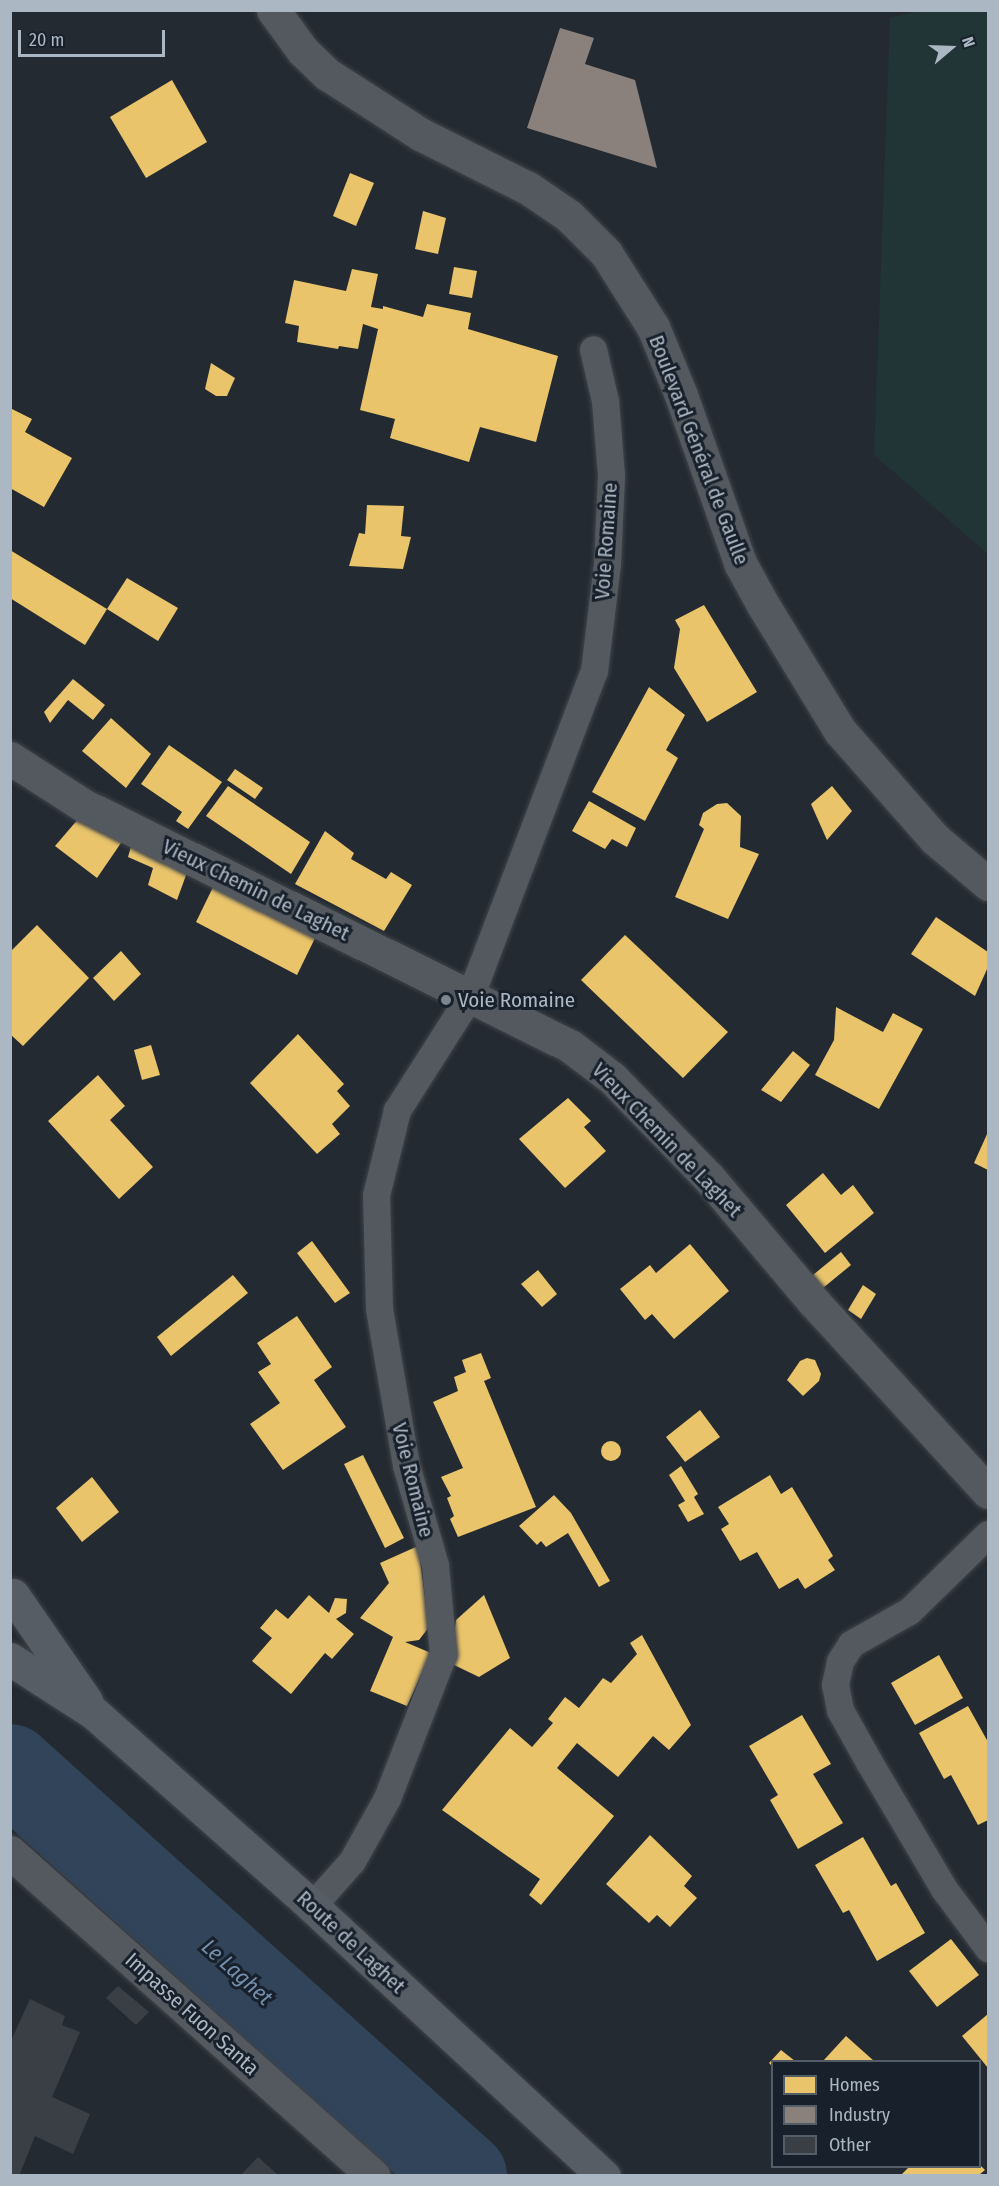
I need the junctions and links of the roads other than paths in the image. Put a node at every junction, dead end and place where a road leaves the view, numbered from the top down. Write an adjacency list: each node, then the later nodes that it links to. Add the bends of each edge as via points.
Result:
1 (273, 10): 4 (street, Boulevard Général de Gaulle, via 303,51 327,74 420,134 528,189 569,216 606,253 653,327 740,563 769,615 840,731 935,839)
2 (593, 349): 5 (lane, Voie Romaine, via 605,401 611,475 607,564 594,671)
3 (10, 758): 5 (street, Vieux Chemin de Laghet, via 83,806)
4 (988, 884)
5 (471, 994): 6 (street, Vieux Chemin de Laghet, via 570,1046 612,1078 709,1178 813,1301); 12 (lane, Voie Romaine, via 397,1110 376,1195 379,1308 406,1465 435,1565 443,1654 387,1798 352,1861)
6 (988, 1492)
7 (988, 1534): 13 (lane, via 909,1611 851,1644 840,1661 835,1684 840,1710 869,1762 944,1889)
8 (11, 1599): 10 (main road, Route de Laghet)
9 (10, 1659): 10 (main road, Route de Laghet)
10 (94, 1713): 12 (main road, Route de Laghet)
11 (10, 1852): 14 (street, Impasse Fuon Santa)
12 (312, 1906): 15 (main road, Route de Laghet)
13 (988, 1948)
14 (374, 2175)
15 (604, 2175)

